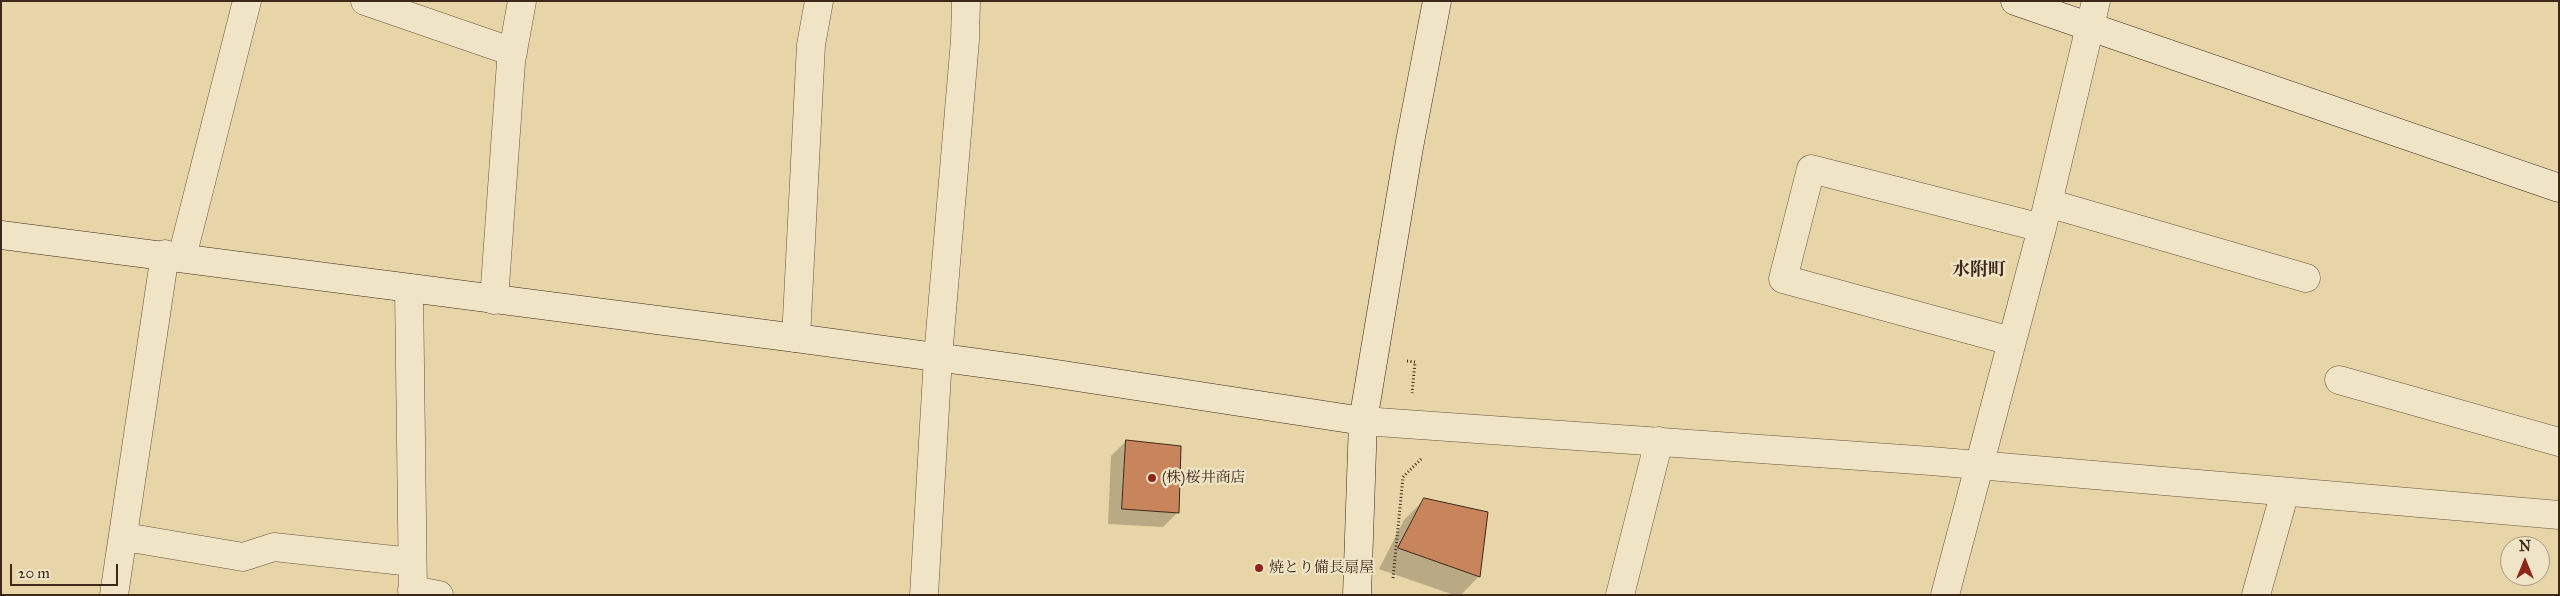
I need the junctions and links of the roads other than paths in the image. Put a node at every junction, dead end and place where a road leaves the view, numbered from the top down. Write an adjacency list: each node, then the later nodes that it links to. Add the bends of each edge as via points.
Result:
1 (247, 1): 14 (street)
2 (365, 1): 10 (street)
3 (522, 1): 10 (street)
4 (819, 1): 18 (street, via 811,45)
5 (966, 1): 20 (street)
6 (1437, 1): 22 (street)
7 (2015, 1): 9 (street)
8 (2096, 1): 9 (street)
9 (2089, 27): 11 (street); 12 (street)
10 (513, 52): 17 (street)
11 (2559, 188)
12 (2045, 215): 15 (street); 19 (street); 19 (street, via 1811,169 1783,279)
13 (1, 235): 14 (street)
14 (173, 256): 16 (street); 28 (street)
15 (2306, 278)
16 (409, 288): 17 (street); 29 (street)
17 (494, 300): 18 (street)
18 (796, 338): 20 (street)
19 (2011, 341): 25 (street)
20 (938, 357): 22 (street); 33 (street)
21 (2339, 380): 24 (street)
22 (1363, 420): 23 (street); 34 (street)
23 (1660, 441): 25 (street); 35 (street)
24 (2559, 442)
25 (1979, 465): 26 (street); 36 (street)
26 (2285, 492): 27 (street); 37 (street)
27 (2559, 515)
28 (124, 536): 29 (street, via 243,557 274,547); 31 (street)
29 (412, 562): 30 (street)
30 (412, 592): 32 (street)
31 (114, 595)
32 (439, 595)
33 (924, 595)
34 (1357, 595)
35 (1620, 595)
36 (1945, 595)
37 (2256, 595)

